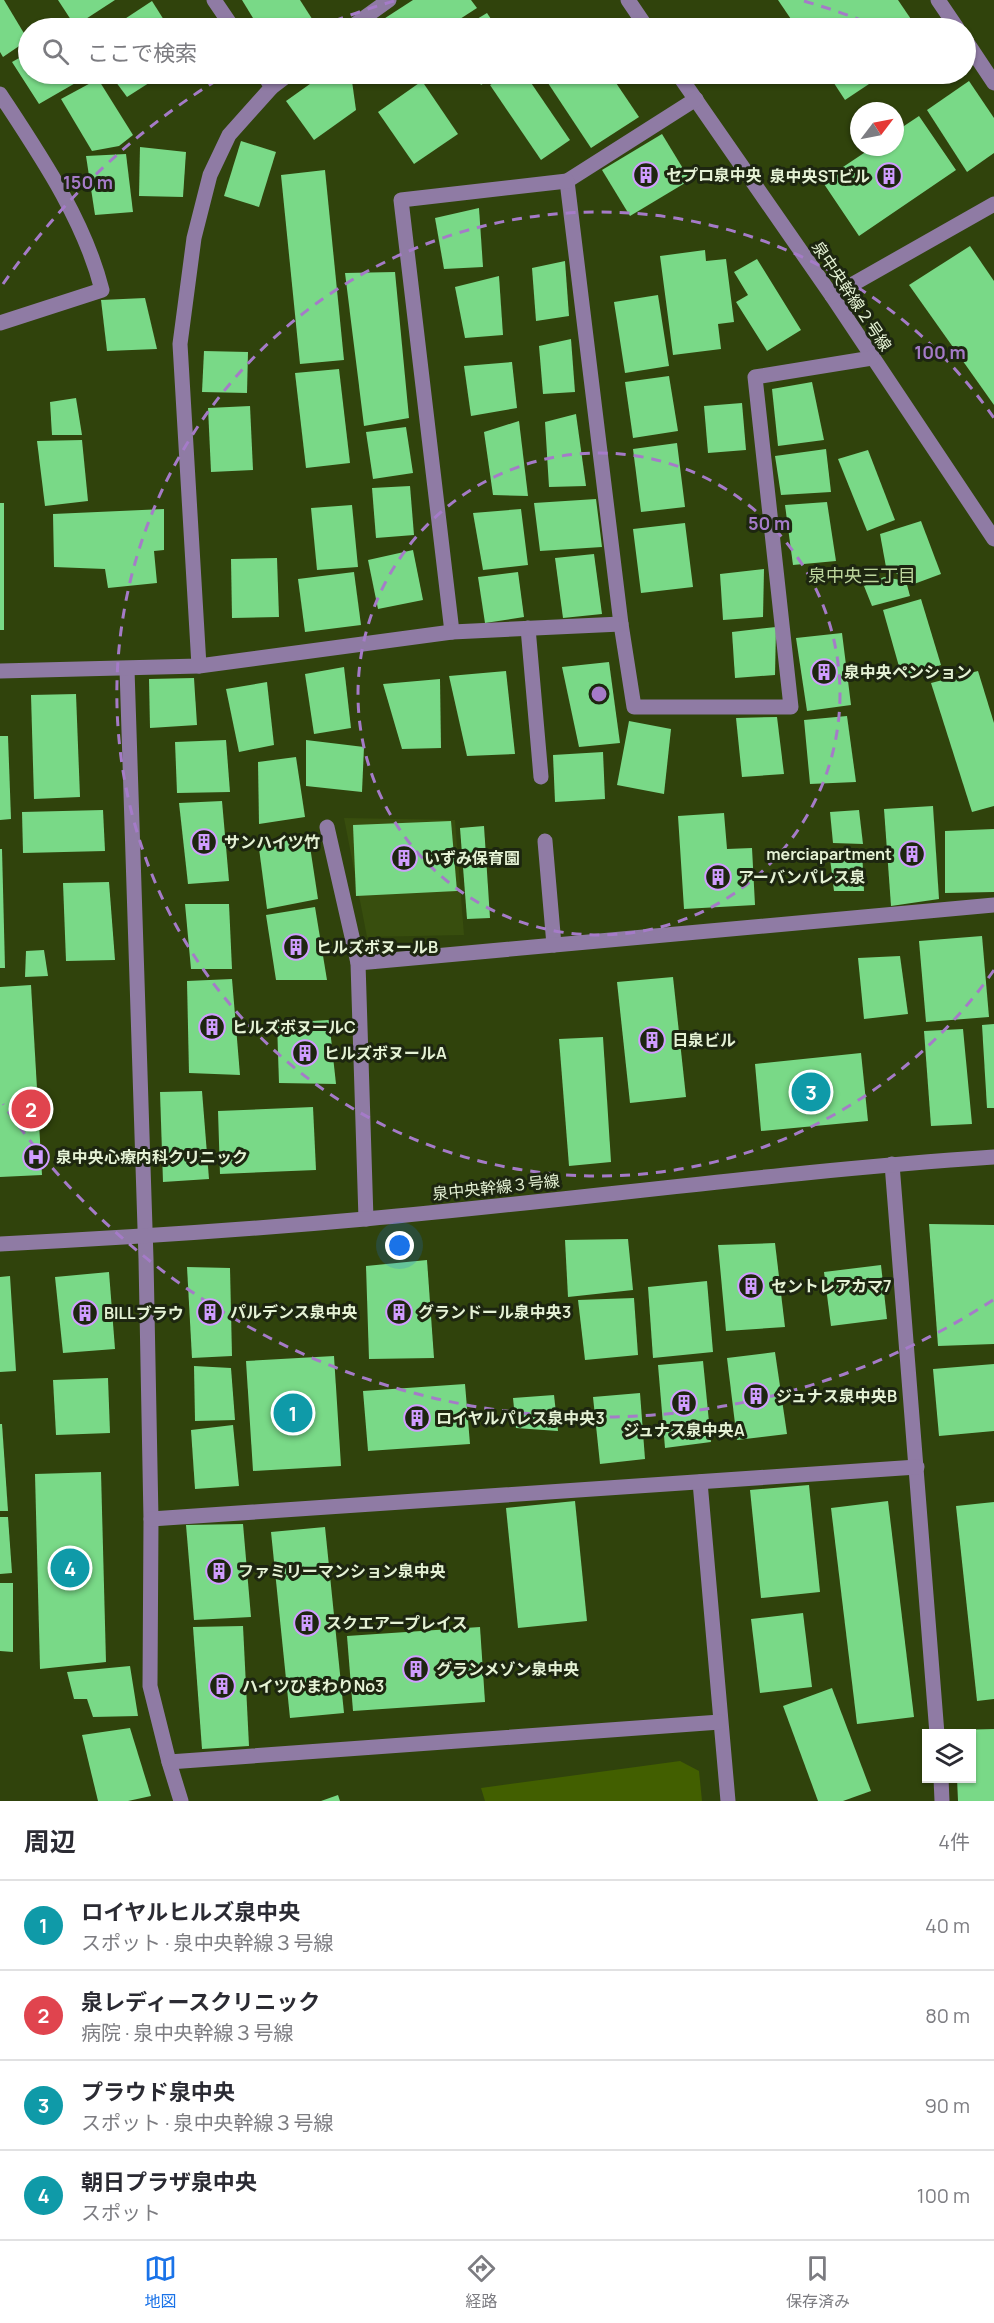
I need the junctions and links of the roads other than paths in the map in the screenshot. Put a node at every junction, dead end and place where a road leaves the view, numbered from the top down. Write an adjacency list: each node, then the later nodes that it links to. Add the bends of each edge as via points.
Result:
1 (214, 0): 5 (street)
2 (389, 0): 6 (street)
3 (628, 0): 7 (street)
4 (938, 0): 8 (street)
5 (226, 18)
6 (364, 18)
7 (640, 18)
8 (950, 18)
9 (976, 56): 10 (street)
10 (994, 83)
11 (270, 84): 14 (street)
12 (276, 84): 14 (street)
13 (685, 84): 16 (street, 泉中央幹線２号線)
14 (272, 87): 26 (street, via 229,135 210,175 194,238 180,344)
15 (0, 93): 20 (street, via 49,168 94,260 102,290)
16 (696, 99): 17 (street); 19 (street, 泉中央幹線２号線)
17 (567, 181): 23 (street); 25 (street, via 401,200)
18 (994, 204): 19 (street)
19 (832, 296): 21 (street, 泉中央幹線２号線)
20 (0, 323)
21 (872, 358): 22 (street, 泉中央幹線２号線); 23 (street, via 755,377 791,707 634,707)
22 (994, 539)
23 (621, 624): 24 (street)
24 (528, 628): 25 (street); 29 (street)
25 (452, 632): 26 (street)
26 (199, 666): 27 (street)
27 (127, 669): 28 (street); 38 (street)
28 (0, 671)
29 (542, 777)
30 (327, 827): 34 (street)
31 (545, 841): 33 (street)
32 (994, 905): 33 (street)
33 (555, 945): 34 (street)
34 (358, 963): 37 (street)
35 (994, 1157): 36 (street, 泉中央幹線３号線)
36 (892, 1164): 37 (street, 泉中央幹線３号線); 40 (street)
37 (366, 1219): 38 (street, 泉中央幹線３号線)
38 (146, 1237): 39 (street, 泉中央幹線３号線); 42 (street)
39 (0, 1244)
40 (917, 1467): 41 (street); 44 (street)
41 (700, 1482): 42 (street); 43 (street)
42 (151, 1519): 45 (street, via 150,1686)
43 (720, 1722): 45 (street); 48 (street)
44 (937, 1729)
45 (169, 1762): 47 (street)
46 (941, 1783): 49 (street)
47 (182, 1801)
48 (728, 1801)
49 (942, 1801)

